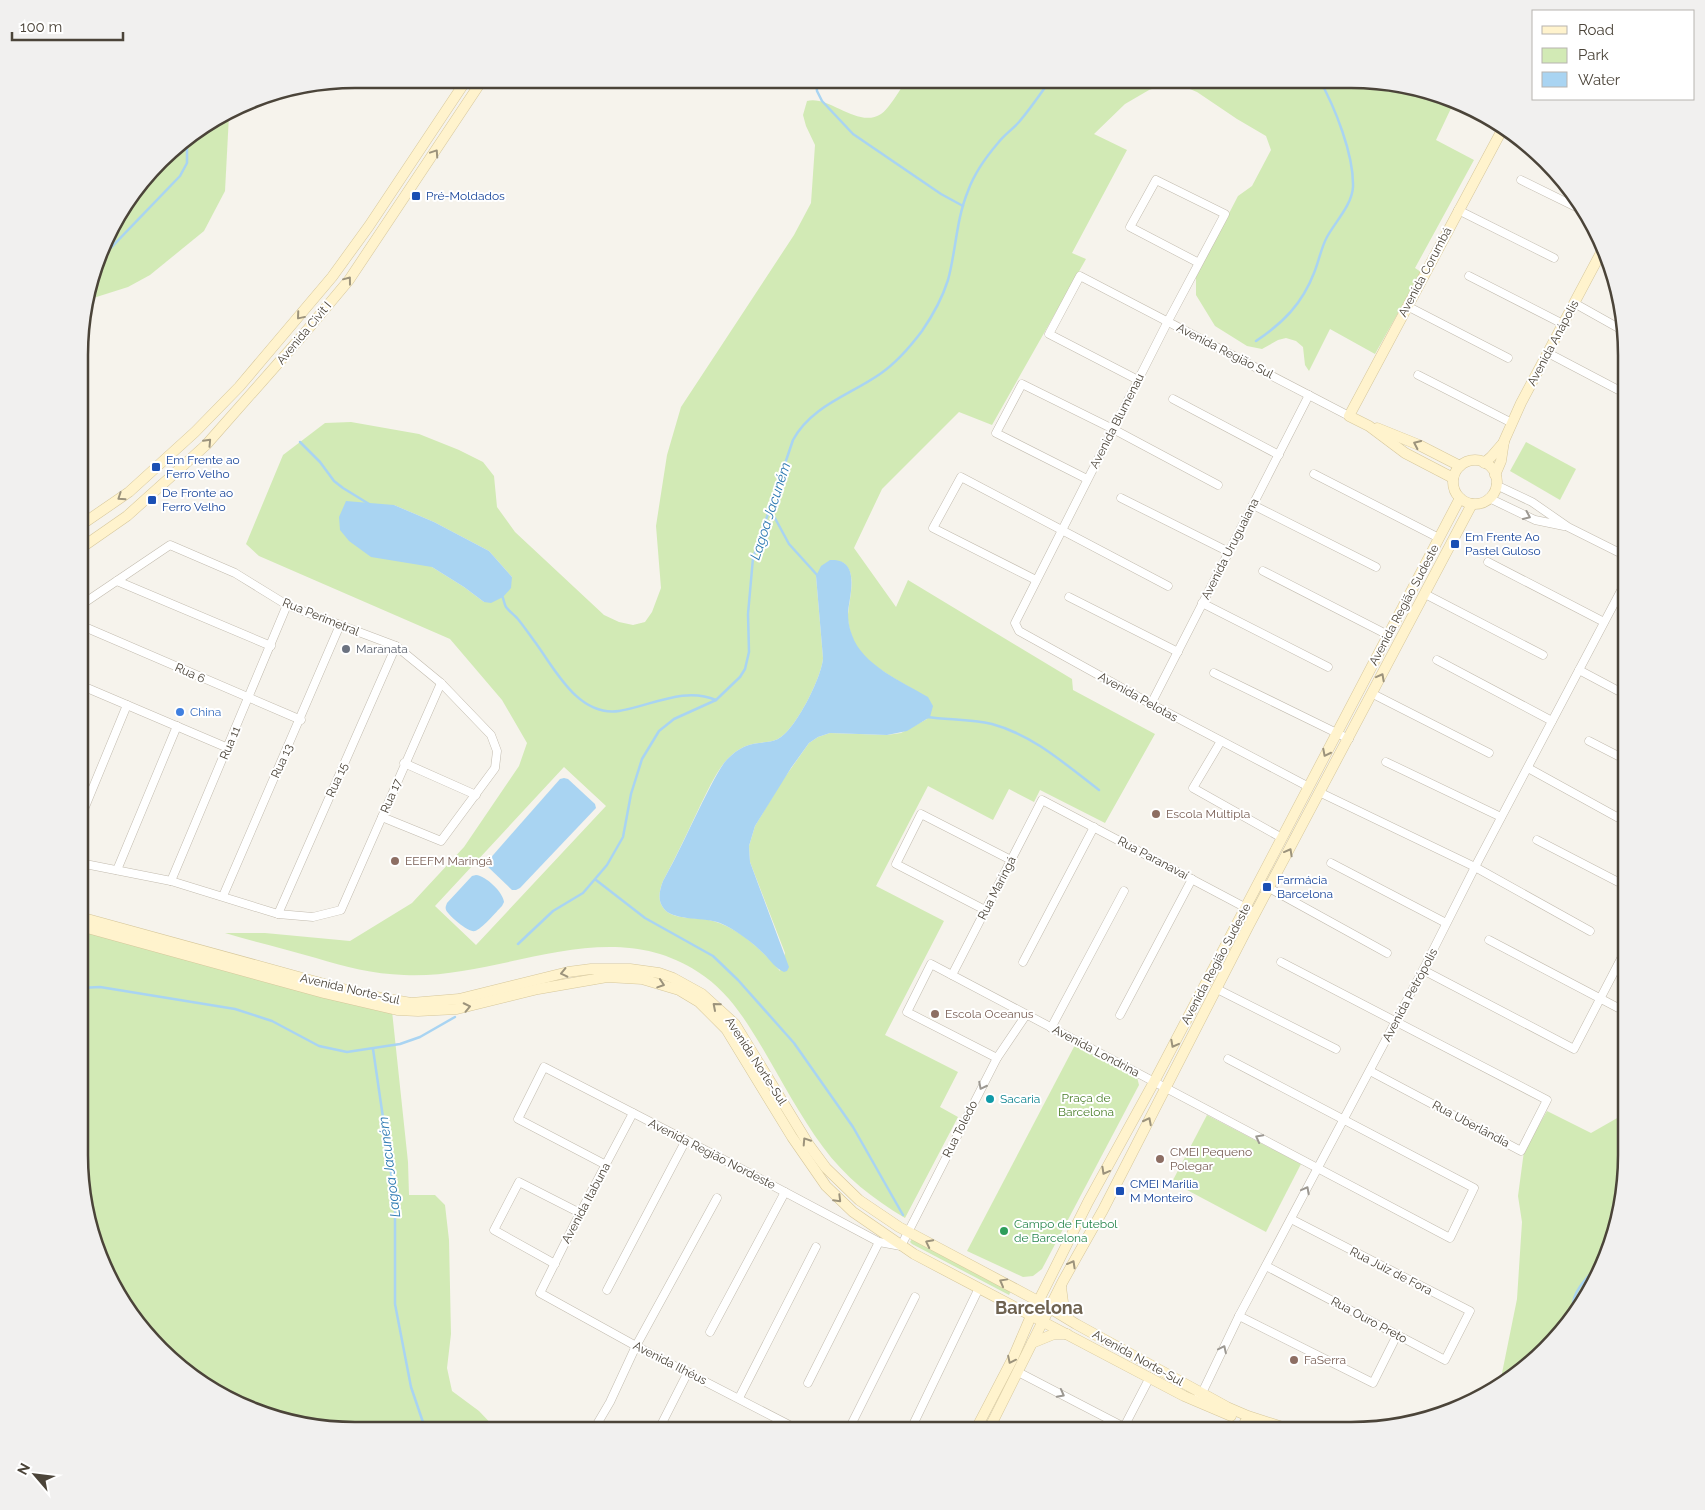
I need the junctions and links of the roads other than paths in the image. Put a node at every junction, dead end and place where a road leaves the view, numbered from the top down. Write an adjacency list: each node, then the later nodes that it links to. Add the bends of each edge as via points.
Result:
1 (461, 88): 41 (main road, Avenida Civit I, one-way to 41, via 332,277 240,387 129,492)
2 (477, 88): 45 (main road, Avenida Civit I, one-way to 2, via 127,516 206,445 304,335 349,280)
3 (1500, 133): 6 (main road, Avenida Corumbá)
4 (1521, 180): 5 (street)
5 (1572, 205)
6 (1458, 210): 8 (street); 12 (main road, Avenida Corumbá)
7 (1599, 256): 11 (main road, Avenida Anápolis)
8 (1554, 258)
9 (1199, 263): 9 (street, Avenida Blumenau, via 1224,214 1156,180 1130,227); 13 (street, Avenida Blumenau)
10 (1469, 276): 14 (street)
11 (1574, 303): 14 (main road, Avenida Anápolis); 15 (street)
12 (1407, 306): 17 (street); 23 (main road, Avenida Corumbá)
13 (1168, 321): 19 (street, Avenida Blumenau); 19 (street, Avenida Região Sul, via 1080,276 1048,334); 21 (street, Avenida Região Sul)
14 (1563, 324): 16 (main road, Avenida Anápolis)
15 (1616, 326)
16 (1548, 352): 20 (street); 24 (main road, Avenida Anápolis)
17 (1508, 358)
18 (1418, 375): 24 (street)
19 (1138, 380): 26 (street, Avenida Blumenau)
20 (1618, 390)
21 (1309, 395): 23 (street, Avenida Região Sul); 28 (street, Avenida Uruguaiana)
22 (1173, 399): 28 (street)
23 (1349, 416): 25 (main road, Avenida Região Sul)
24 (1512, 423): 27 (main road, Avenida Anápolis)
25 (1369, 426): 30 (main road, Avenida Região Sul, one-way to 25, via 1413,442); 32 (main road, Avenida Região Sul, via 1405,453)
26 (1113, 429): 33 (street, Avenida Blumenau); 33 (street, via 1022,384 996,433); 35 (street)
27 (1504, 441): 29 (main road, Avenida Anápolis); 34 (main road, Avenida Anápolis)
28 (1279, 455): 40 (street, Avenida Uruguaiana)
29 (1484, 462): 30 (main road, via 1470,461); 34 (main road, via 1490,467)
30 (1460, 466): 32 (main road)
31 (1314, 474): 44 (street)
32 (1453, 478): 37 (main road, via 1454,489)
33 (1087, 479): 43 (street, Avenida Blumenau)
34 (1495, 480): 38 (main road, via 1494,492); 42 (street)
35 (1218, 485)
36 (1121, 498): 46 (street)
37 (1460, 498): 39 (main road); 44 (main road, Avenida Região Sudeste)
38 (1489, 498): 39 (main road); 42 (street, one-way to 42, via 1535,520)
39 (1472, 504): 54 (main road, Avenida Região Sudeste)
40 (1253, 505): 46 (street, Avenida Uruguaiana); 49 (street)
41 (88, 520)
42 (1568, 527): 47 (street)
43 (1061, 530): 51 (street, Avenida Blumenau); 51 (street, via 960,477 946,502 933,528); 53 (street)
44 (1439, 538): 63 (main road, Avenida Região Sudeste)
45 (88, 543)
46 (1229, 552): 58 (street, Avenida Uruguaiana)
47 (1618, 552)
48 (1488, 562): 60 (street)
49 (1376, 567)
50 (1262, 571): 63 (street)
51 (1036, 580): 77 (street, Avenida Pelotas, via 1015,620 1019,631)
52 (116, 581): 57 (street, Rua Perimetral); 59 (street, Rua Perimetral, via 170,544 235,573); 64 (street)
53 (1168, 586)
54 (1425, 594): 67 (street); 75 (main road, Avenida Região Sudeste, one-way to 54)
55 (1618, 596): 60 (street, Avenida Petrópolis)
56 (1069, 597): 66 (street)
57 (88, 600)
58 (1202, 603): 66 (street, Avenida Uruguaiana); 69 (street)
59 (288, 605): 61 (street, Rua Perimetral); 64 (street, Rua 11)
60 (1604, 622): 70 (street, Avenida Petrópolis)
61 (340, 625): 65 (street, Rua Perimetral); 79 (street, Rua 13)
62 (88, 629): 76 (street, Rua 6)
63 (1388, 635): 82 (main road, Avenida Região Sudeste)
64 (271, 646): 76 (street, Rua 11)
65 (396, 646): 72 (street, Rua Perimetral); 118 (street, Rua 15)
66 (1178, 652): 77 (street, Avenida Uruguaiana)
67 (1543, 655)
68 (1437, 660): 80 (street)
69 (1328, 667)
70 (1579, 670): 74 (street); 80 (street, Avenida Petrópolis)
71 (1214, 673): 82 (street)
72 (441, 683): 90 (street, Rua 17); 94 (street, Rua Perimetral, via 491,735 496,751 496,768)
73 (88, 688): 78 (street)
74 (1618, 691)
75 (1372, 694): 83 (main road, Avenida Região Sudeste); 87 (street)
76 (249, 699): 79 (street, Rua 6); 86 (street, Rua 11)
77 (1150, 704): 84 (street, Avenida Pelotas)
78 (126, 705): 81 (street); 95 (street)
79 (300, 720): 115 (street, Rua 13)
80 (1552, 721): 91 (street, Avenida Petrópolis)
81 (177, 726): 86 (street); 108 (street)
82 (1336, 733): 83 (street); 92 (main road, Avenida Região Sudeste, one-way to 92)
83 (1350, 738): 93 (main road, Avenida Região Sudeste)
84 (1221, 741): 92 (street, Avenida Pelotas); 101 (street, via 1193,788)
85 (1589, 741): 88 (street)
86 (228, 748): 111 (street, Rua 11)
87 (1489, 753)
88 (1618, 756)
89 (1386, 762): 98 (street)
90 (404, 763): 94 (street); 97 (street, Rua 17)
91 (1528, 768): 98 (street, Avenida Petrópolis); 99 (street)
92 (1309, 787): 101 (main road, Avenida Região Sudeste)
93 (1321, 793): 107 (street); 109 (main road, Avenida Região Sudeste, one-way to 93)
94 (476, 795): 97 (street, Rua Perimetral, via 441,841)
95 (88, 799)
96 (1042, 800): 100 (street, Rua Paranavaí); 103 (street, Rua Maringá)
97 (382, 817): 118 (street, Rua 17, via 341,910 313,917)
98 (1501, 817): 107 (street, Avenida Petrópolis)
99 (1618, 818)
100 (1094, 827): 110 (street, Rua Paranavaí); 126 (street)
101 (1282, 838): 104 (main road, Avenida Região Sudeste)
102 (1537, 840): 112 (street)
103 (1011, 860): 117 (street, Rua Maringá); 117 (street, via 921,814 896,864)
104 (1270, 861): 109 (main road, via 1270,869); 116 (main road, Avenida Região Sudeste)
105 (1332, 864): 120 (street)
106 (88, 865): 108 (street)
107 (1475, 867): 120 (street, Avenida Petrópolis); 123 (street)
108 (117, 870): 111 (street)
109 (1276, 876): 113 (main road, Avenida Região Sudeste)
110 (1192, 878): 116 (street, Rua Paranavaí); 135 (street)
111 (171, 881): 115 (street)
112 (1618, 882)
113 (1269, 888): 121 (main road, Avenida Região Sudeste); 125 (street)
114 (1124, 891): 137 (street)
115 (223, 896): 118 (street)
116 (1245, 908): 121 (street, via 1252,915); 142 (main road, Avenida Região Sudeste, one-way to 142)
117 (986, 910): 130 (street, Rua Maringá)
118 (278, 914)
119 (88, 919): 156 (main road, Avenida Norte-Sul, one-way to 119, via 872,1210 836,1179 808,1145 734,1024 702,994 673,978 630,969 591,969 459,999 411,1003 334,987)
120 (1446, 924): 129 (street, Avenida Petrópolis)
121 (1249, 925): 131 (main road, Avenida Região Sudeste)
122 (88, 928): 159 (main road, Avenida Norte-Sul, one-way to 159, via 397,1010 457,1009 538,989 607,977 642,979 679,990 699,1002 726,1029 792,1138 826,1186 852,1212)
123 (1590, 932)
124 (1489, 940): 132 (street)
125 (1387, 952)
126 (1023, 962)
127 (1281, 962): 136 (street)
128 (1618, 964): 132 (street)
129 (1423, 970): 132 (street, via 1574,1049); 136 (street, Avenida Petrópolis)
130 (952, 975): 134 (street, Avenida Londrina); 139 (street, Avenida Londrina, via 931,964 908,1012)
131 (1217, 989): 138 (street); 143 (main road, Avenida Região Sudeste)
132 (1600, 999): 133 (street)
133 (1618, 1008)
134 (1026, 1015): 137 (street, Avenida Londrina); 139 (street, Rua Toledo)
135 (1120, 1015)
136 (1396, 1021): 141 (street, Avenida Petrópolis); 141 (street, Rua Uberlândia, via 1547,1100 1521,1151)
137 (1051, 1028): 142 (street, Avenida Londrina)
138 (1336, 1049)
139 (997, 1058): 156 (street, Rua Toledo, one-way to 156)
140 (1228, 1059): 145 (street)
141 (1370, 1071): 145 (street, Avenida Petrópolis)
142 (1154, 1082): 143 (street, Avenida Londrina); 151 (main road, Avenida Região Sudeste, one-way to 151)
143 (1166, 1088): 148 (street, Avenida Londrina, one-way to 143); 152 (main road, Avenida Região Sudeste, one-way to 143)
144 (633, 1113): 146 (street, Avenida Região Nordeste); 147 (street, Avenida Itabuna); 147 (street, Avenida Região Nordeste, via 544,1067 518,1119)
145 (1343, 1120): 148 (street, Avenida Petrópolis); 148 (street, Avenida Londrina, via 1474,1188 1450,1238)
146 (686, 1140): 149 (street, Avenida Região Nordeste); 166 (street)
147 (606, 1165): 153 (street, Avenida Itabuna)
148 (1317, 1169): 154 (street, Avenida Petrópolis, one-way to 148)
149 (785, 1192): 158 (street, Avenida Região Nordeste); 177 (street)
150 (717, 1198): 183 (street)
151 (1088, 1202): 152 (main road); 155 (main road, Avenida Região Sudeste)
152 (1103, 1210): 157 (main road, Avenida Região Sudeste)
153 (580, 1213): 161 (street, Avenida Itabuna); 161 (street, via 519,1182 494,1230)
154 (1291, 1219): 162 (street, Avenida Petrópolis); 178 (street, Rua Juiz de Fora, via 1470,1311)
155 (1076, 1225): 157 (main road); 164 (main road, Avenida Região Sudeste)
156 (907, 1231): 159 (street, Rua Toledo); 167 (main road, Avenida Norte-Sul, one-way to 156)
157 (1090, 1232): 163 (main road, Avenida Região Sudeste, one-way to 157)
158 (878, 1242): 159 (street); 187 (street)
159 (901, 1246): 165 (main road, Avenida Norte-Sul)
160 (816, 1247): 190 (street)
161 (555, 1264): 168 (street, Avenida Itabuna)
162 (1266, 1266): 174 (street, Avenida Petrópolis); 181 (street, Rua Ouro Preto)
163 (1061, 1285): 172 (main road, Avenida Região Sudeste); 175 (main road, via 1061,1299)
164 (1046, 1286): 167 (main road, via 1036,1294); 170 (main road, Avenida Região Sudeste)
165 (979, 1288): 171 (main road, Avenida Norte-Sul); 195 (street)
166 (607, 1290)
167 (1019, 1290): 170 (main road, Avenida Norte-Sul)
168 (540, 1293): 183 (street, Avenida Ilhéus)
169 (915, 1297): 194 (street)
170 (1038, 1300): 172 (main road, Avenida Norte-Sul); 173 (main road, Avenida Região Sudeste)
171 (1010, 1304): 173 (main road, Avenida Norte-Sul); 179 (main road, via 1022,1321)
172 (1049, 1307): 175 (main road, Avenida Norte-Sul); 176 (main road, Avenida Região Sudeste)
173 (1030, 1316): 176 (main road, Avenida Norte-Sul); 179 (main road, Avenida Região Sudeste)
174 (1239, 1316): 181 (street, via 1373,1383); 188 (street, Avenida Petrópolis, one-way to 174)
175 (1070, 1320): 188 (main road, Avenida Norte-Sul)
176 (1043, 1321): 180 (main road, Avenida Norte-Sul); 182 (main road, Avenida Região Sudeste)
177 (710, 1332)
178 (1460, 1333): 181 (street, Rua Ouro Preto, via 1446,1360)
179 (1024, 1334): 196 (main road, Avenida Região Sudeste, one-way to 196)
180 (1067, 1334): 182 (main road, via 1054,1334); 186 (main road, Avenida Norte-Sul)
181 (1398, 1335)
182 (1032, 1343): 185 (main road, Avenida Região Sudeste)
183 (636, 1346): 184 (street, Avenida Ilhéus); 191 (street)
184 (688, 1372): 190 (street, Avenida Ilhéus); 192 (street)
185 (1018, 1372): 197 (main road, Avenida Região Sudeste); 198 (street, one-way to 198)
186 (1150, 1377): 189 (main road, Avenida Norte-Sul); 199 (street, one-way to 186)
187 (808, 1383)
188 (1202, 1393): 189 (street, via 1194,1397); 201 (main road, Avenida Norte-Sul)
189 (1184, 1396): 200 (main road, Avenida Norte-Sul)
190 (739, 1398): 193 (street, Avenida Ilhéus)
191 (598, 1422)
192 (663, 1422)
193 (777, 1422)
194 (852, 1422)
195 (914, 1422)
196 (980, 1422)
197 (993, 1422)
198 (1114, 1422)
199 (1127, 1422)
200 (1248, 1422)
201 (1267, 1422)

